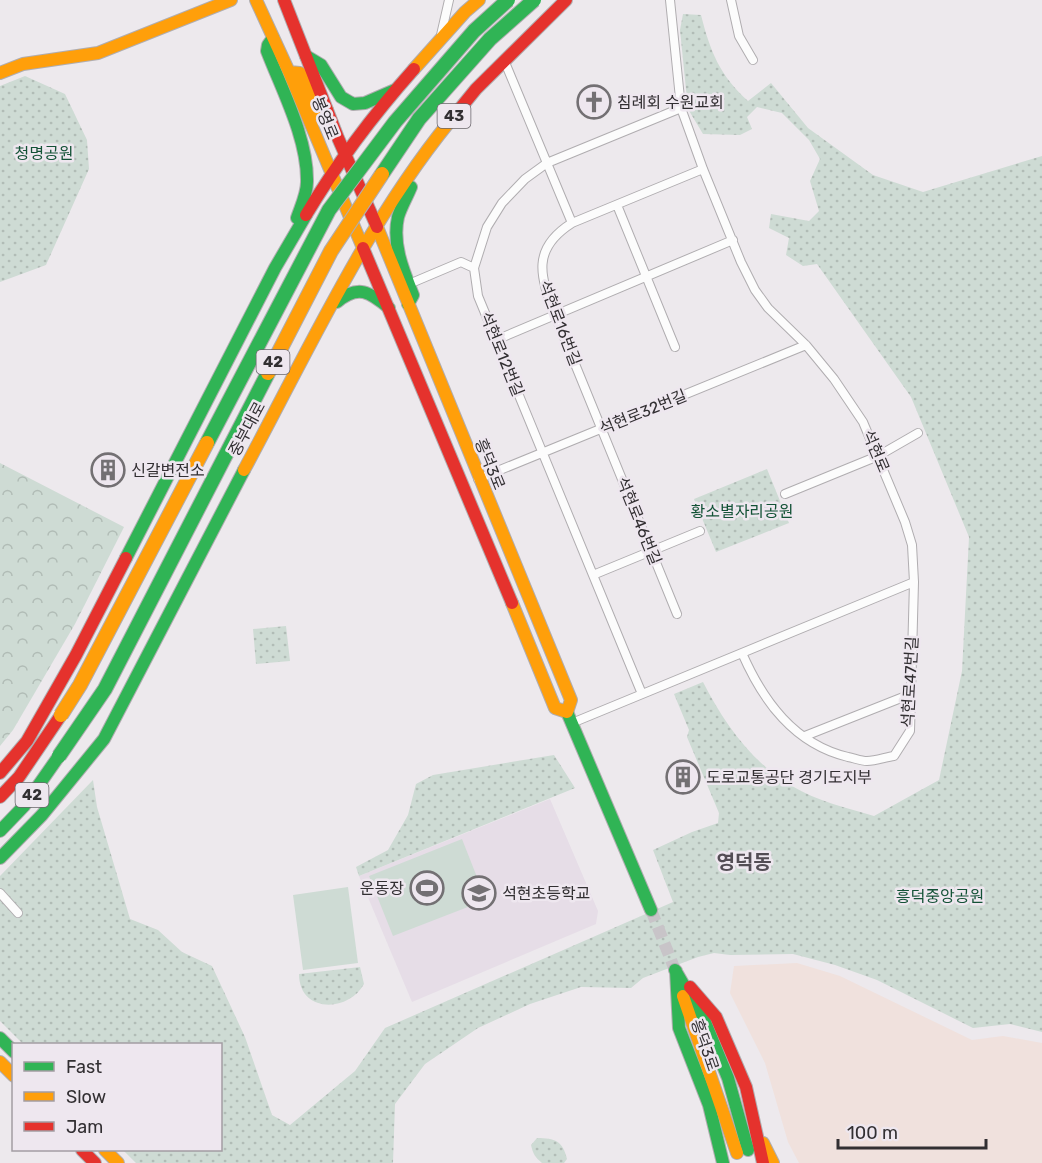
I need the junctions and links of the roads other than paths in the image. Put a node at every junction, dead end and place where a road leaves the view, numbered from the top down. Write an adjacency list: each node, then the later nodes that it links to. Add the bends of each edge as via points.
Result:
1 (231, 0): 17 (main road, via 98,53 23,64)
2 (256, 0): 11 (main road, 봉영로)
3 (284, 0): 13 (main road, 봉영로)
4 (449, 0): 12 (street)
5 (479, 0): 12 (main road)
6 (508, 0): 59 (main road, 42, bridge, via 474,31 395,122 329,210 80,685 19,777)
7 (534, 0): 60 (main road, 42, bridge, via 490,39 419,119 331,251 105,689 24,806)
8 (566, 0): 14 (main road, 중부대로 / 43)
9 (670, 0): 19 (street, 석현로)
10 (731, 0): 15 (street, via 739,36)
11 (273, 38): 16 (main road, 봉영로); 31 (main road, via 267,51 303,148 307,181 303,203)
12 (441, 39): 18 (main road)
13 (306, 56): 18 (main road, via 321,64 341,96 352,104); 20 (main road, 봉영로)
14 (504, 60): 21 (main road, 중부대로 / 43); 23 (street)
15 (753, 60)
16 (289, 72): 20 (main road, via 300,73 317,114 324,115); 25 (main road, 봉영로)
17 (0, 73)
18 (395, 90): 22 (main road)
19 (681, 108): 23 (street, 석현로12번길); 24 (street, 석현로)
20 (327, 110): 22 (main road, 봉영로)
21 (430, 146): 28 (main road, 중부대로 / 43); 34 (main road, via 398,216 395,240)
22 (345, 154): 25 (main road); 28 (main road, 봉영로)
23 (548, 163): 27 (street); 32 (street, 석현로12번길, via 525,179 502,203 487,227)
24 (703, 169): 26 (street, 석현로16번길); 29 (street, 석현로)
25 (331, 174): 30 (main road, 봉영로); 31 (main road)
26 (617, 205): 27 (street, 석현로16번길); 33 (street)
27 (572, 223): 38 (street, 석현로16번길, via 549,244 543,261 543,285)
28 (377, 227): 30 (main road, 중부대로 / 43); 35 (main road, 흥덕3로)
29 (733, 240): 33 (street); 40 (street, 석현로, via 755,290)
30 (363, 248): 36 (main road, 중부대로); 37 (main road, 흥덕3로)
31 (275, 268): 58 (main road, via 76,655 27,741)
32 (474, 268): 34 (street, via 461,262); 39 (street, 석현로12번길, via 478,296)
33 (646, 276): 38 (street); 41 (street)
34 (409, 284): 35 (main road, via 413,296)
35 (408, 304): 46 (main road, 흥덕3로)
36 (331, 308): 37 (main road, via 356,290 374,295); 61 (main road, 중부대로, via 104,739 42,815)
37 (389, 308): 56 (main road, 흥덕3로, via 555,708)
38 (555, 315): 39 (street); 42 (street, 석현로16번길)
39 (496, 340): 44 (street, 석현로12번길)
40 (806, 345): 42 (street, 석현로32번길); 45 (street, 석현로, via 863,422)
41 (675, 346)
42 (601, 429): 44 (street, 석현로32번길); 49 (street, 석현로46번길)
43 (918, 434): 45 (street)
44 (543, 453): 46 (street, 석현로32번길); 50 (street, 석현로12번길)
45 (878, 456): 47 (street); 51 (street, 석현로, via 912,545)
46 (478, 479): 56 (main road, 흥덕3로, via 571,700)
47 (785, 494)
48 (700, 531): 49 (street)
49 (652, 551): 50 (street); 52 (street, 석현로46번길)
50 (593, 574): 54 (street, 석현로12번길)
51 (914, 582): 53 (street); 55 (street, 석현로47번길)
52 (677, 614)
53 (742, 653): 54 (street); 57 (street, 석현로47번길, via 767,701 781,718)
54 (642, 694): 56 (street)
55 (911, 694): 57 (street); 57 (street, 석현로47번길, via 910,731 894,756 866,761 829,752)
56 (570, 718): 63 (main road, 흥덕3로)
57 (805, 736)
58 (0, 774)
59 (0, 797)
60 (0, 831)
61 (0, 858)
62 (0, 893): 64 (street)
63 (651, 910)
64 (18, 913)
65 (675, 970): 70 (main road, 흥덕3로, via 716,1017 746,1087); 71 (main road, 흥덕3로, via 679,1028 709,1105); 74 (main road, via 694,1030)
66 (0, 1038): 67 (main road)
67 (12, 1050)
68 (0, 1062): 69 (main road)
69 (12, 1075)
70 (751, 1109): 79 (main road, 흥덕3로); 80 (main road)
71 (719, 1146): 77 (main road); 78 (main road, 흥덕3로)
72 (84, 1151): 75 (main road)
73 (107, 1151): 76 (main road)
74 (743, 1152)
75 (95, 1163)
76 (118, 1163)
77 (718, 1163)
78 (723, 1163)
79 (763, 1163)
80 (774, 1163)

